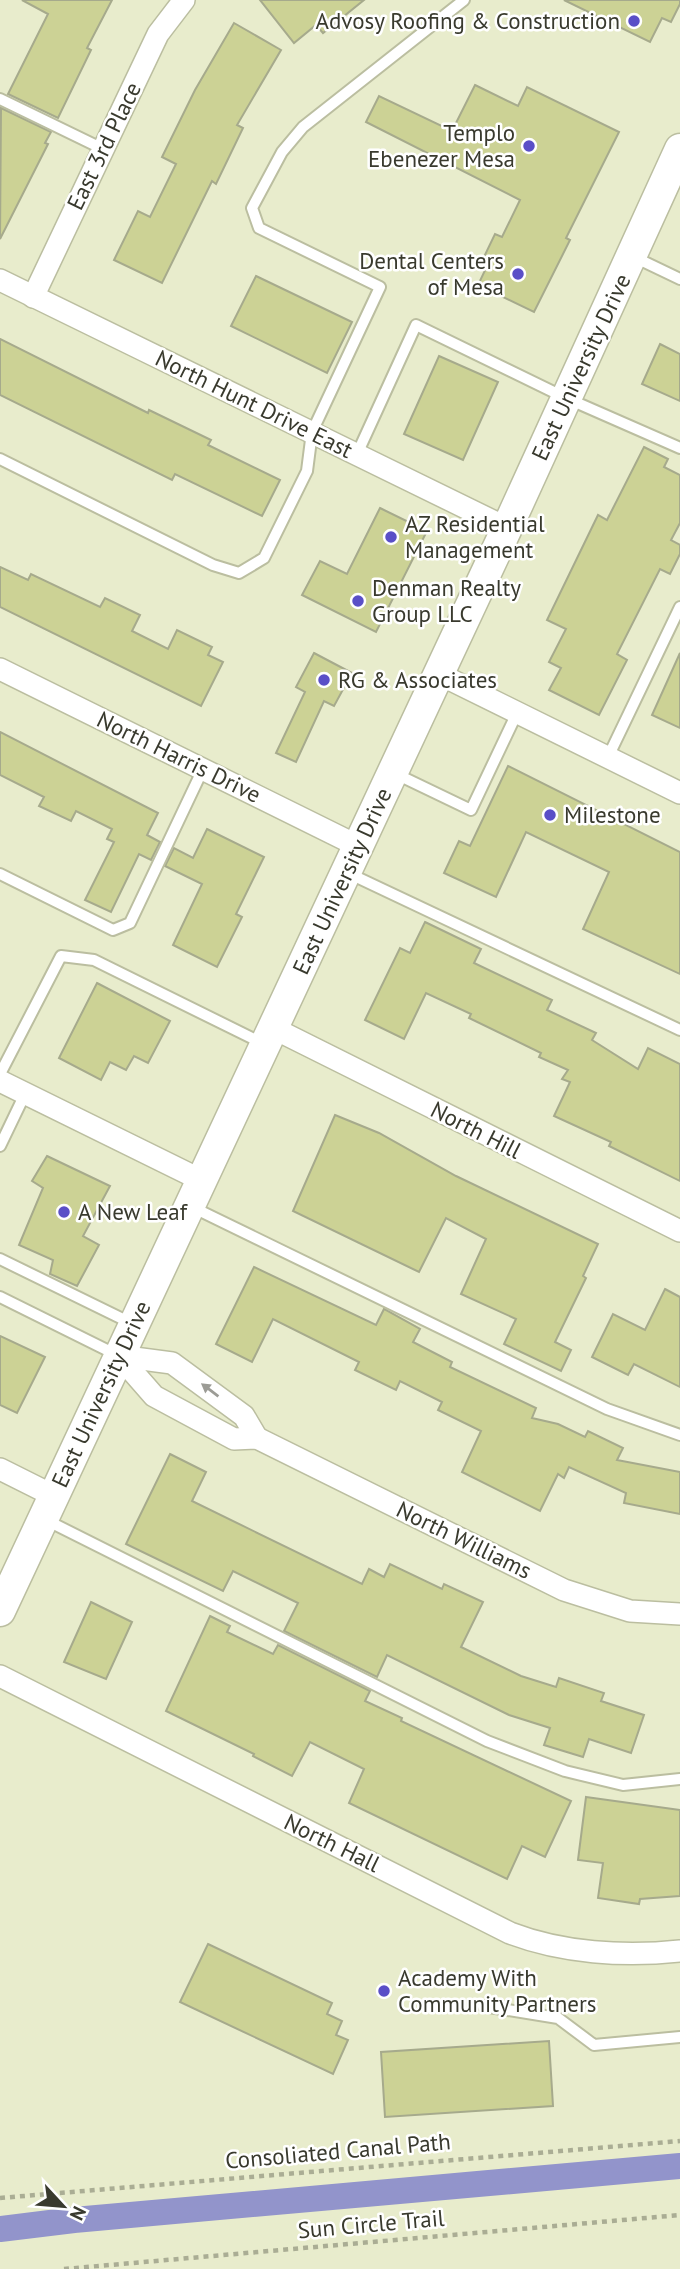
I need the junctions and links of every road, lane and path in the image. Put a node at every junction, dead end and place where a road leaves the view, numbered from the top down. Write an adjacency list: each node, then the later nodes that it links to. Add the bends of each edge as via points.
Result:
1 (184, 0): 4 (street, East 3rd Place, via 158,33)
2 (464, 0): 11 (lane, via 303,127 282,152 252,208 258,228 380,287)
3 (0, 99): 4 (lane)
4 (101, 148): 9 (street, East 3rd Place)
5 (680, 149): 6 (main road, East University Drive)
6 (631, 256): 7 (lane); 10 (main road, East University Drive)
7 (680, 279)
8 (0, 280): 9 (street, North Hunt Drive East)
9 (33, 297): 11 (street, North Hunt Drive East)
10 (566, 398): 12 (lane); 13 (lane, via 416,325); 15 (main road, East University Drive)
11 (312, 432): 13 (street, North Hunt Drive East); 14 (lane, via 307,471 264,558 239,573 213,565)
12 (680, 448)
13 (357, 454): 15 (street, North Hunt Drive East)
14 (0, 459)
15 (507, 528): 18 (main road, East University Drive)
16 (680, 607): 20 (lane)
17 (0, 668): 21 (street, North Harris Drive)
18 (439, 674): 19 (street); 22 (main road, East University Drive)
19 (517, 713): 20 (street); 22 (lane, via 471,810)
20 (608, 757): 23 (street)
21 (203, 769): 24 (street, North Harris Drive); 25 (lane, via 130,923 113,930)
22 (393, 772): 24 (main road, East University Drive)
23 (680, 793)
24 (352, 859): 26 (lane); 27 (main road, East University Drive)
25 (0, 874)
26 (680, 1030)
27 (269, 1036): 28 (lane, via 94,960 61,956); 32 (main road, East University Drive); 33 (street, North Hill)
28 (0, 1074)
29 (0, 1081): 30 (street)
30 (25, 1094): 31 (lane); 32 (street)
31 (0, 1146)
32 (196, 1193): 36 (main road, East University Drive); 38 (lane, via 607,1409)
33 (680, 1231)
34 (0, 1259): 36 (lane)
35 (0, 1297): 37 (lane)
36 (134, 1325): 37 (main road, East University Drive)
37 (119, 1356): 39 (street, North Williams, via 154,1396 234,1439); 39 (street, North Williams, one-way to 37, via 244,1416 172,1363); 41 (main road, East University Drive)
38 (680, 1435)
39 (257, 1438): 43 (street, North Williams, via 565,1590 630,1611)
40 (0, 1469): 41 (street)
41 (48, 1507): 42 (main road, East University Drive); 45 (lane, via 487,1741 565,1771 623,1785)
42 (0, 1611)
43 (680, 1614)
44 (0, 1675): 46 (street, North Hall, via 510,1933 540,1944 601,1952)
45 (680, 1779)
46 (680, 1951)
47 (483, 2006): 48 (lane, via 558,2018 594,2045)
48 (680, 2037)
49 (680, 2141): 50 (path, Consoliated Canal Path)
50 (0, 2198)
51 (680, 2215): 52 (path, Sun Circle Trail)
52 (64, 2269)

